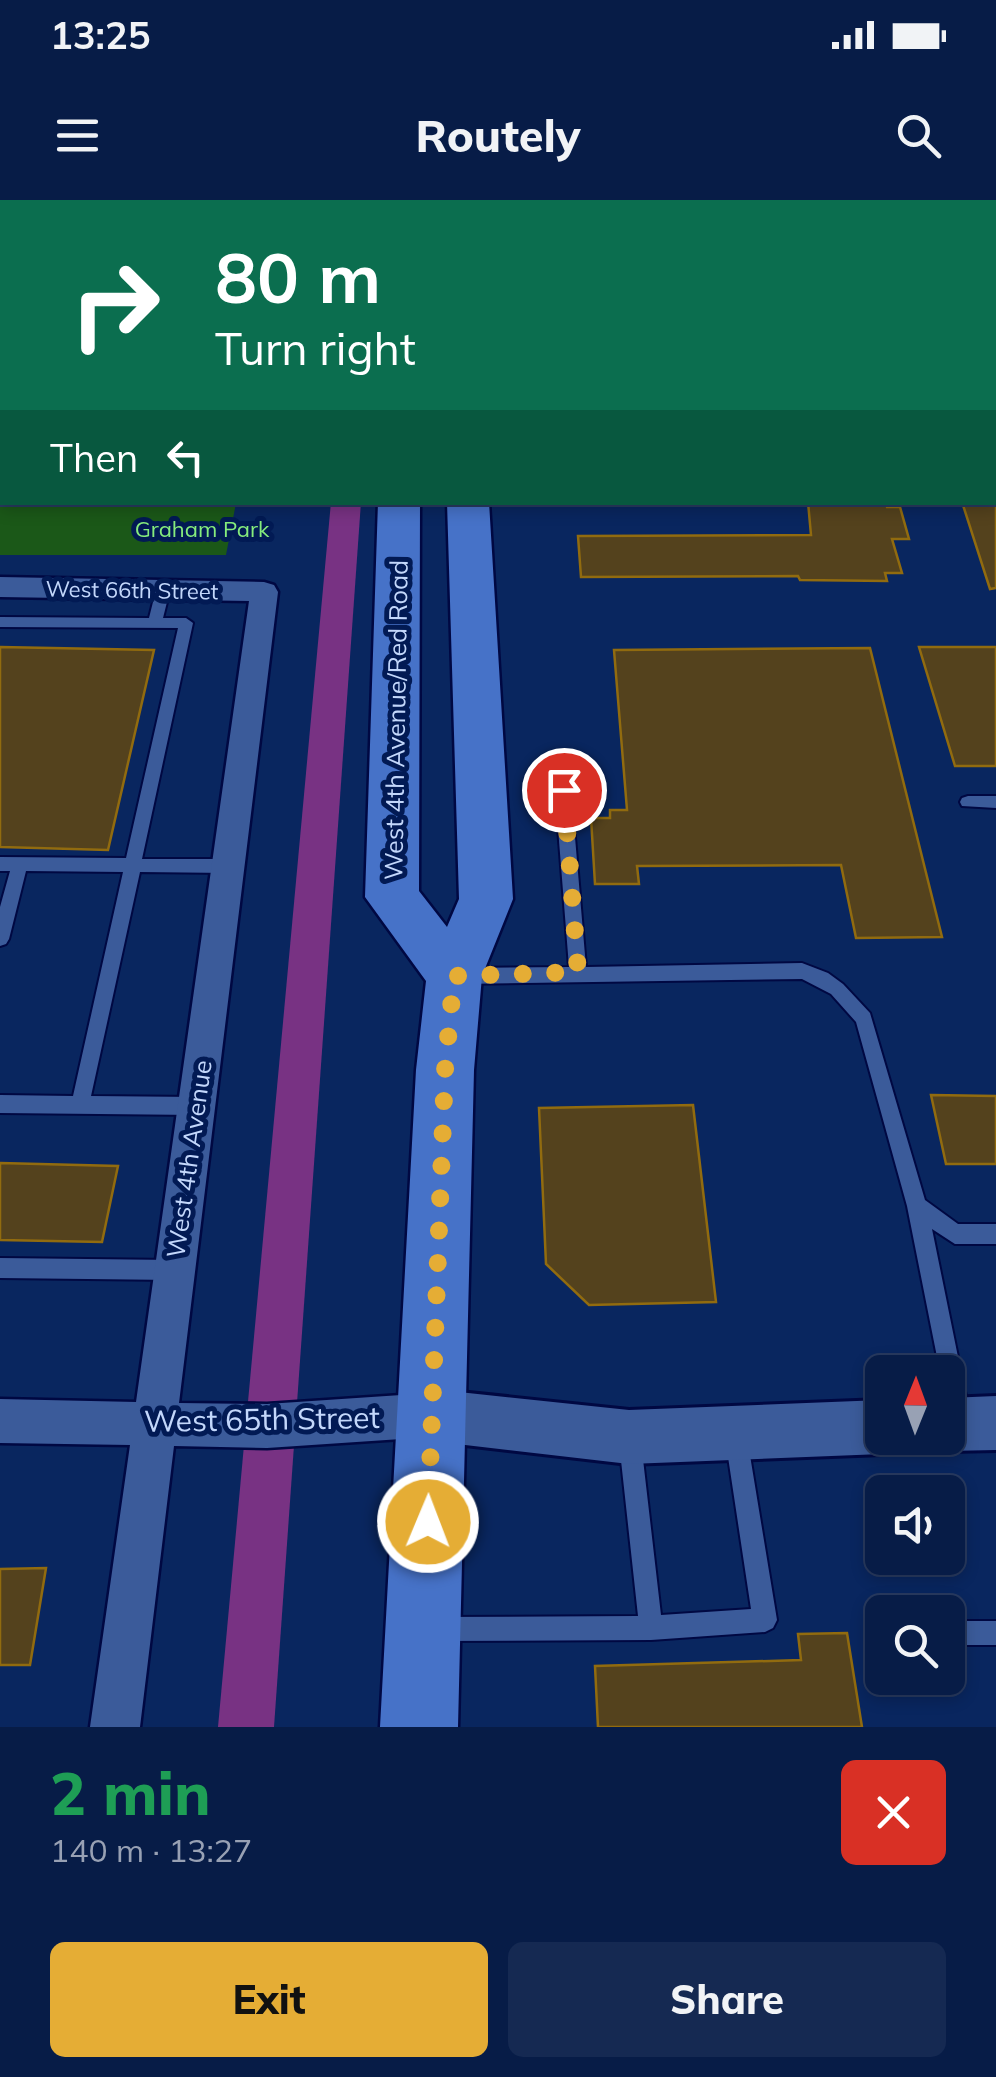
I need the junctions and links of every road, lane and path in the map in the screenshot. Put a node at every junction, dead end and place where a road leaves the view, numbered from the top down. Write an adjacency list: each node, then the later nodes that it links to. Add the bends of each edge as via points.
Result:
1 (399, 505): 17 (main road, West 4th Avenue/Red Road, via 392,897)
2 (468, 505): 17 (main road, via 486,899)
3 (0, 588): 4 (street, West 66th Street)
4 (163, 590): 5 (street, West 66th Street); 7 (lane)
5 (264, 592): 14 (street, West 4th Avenue)
6 (0, 622): 7 (lane)
7 (155, 622): 13 (lane, via 186,623)
8 (564, 790): 16 (lane)
9 (968, 802): 10 (lane)
10 (996, 802)
11 (0, 864): 12 (lane)
12 (20, 864): 13 (lane); 15 (lane)
13 (132, 866): 14 (lane); 19 (lane)
14 (228, 866): 20 (street, West 4th Avenue)
15 (0, 938)
16 (578, 972): 17 (lane); 21 (lane, via 802,971 825,978 864,1020)
17 (454, 976): 25 (main road)
18 (0, 1104): 19 (lane)
19 (80, 1104): 20 (lane)
20 (196, 1106): 24 (street, West 4th Avenue)
21 (916, 1206): 22 (lane, via 955,1234); 28 (lane)
22 (996, 1234)
23 (0, 1268): 24 (lane)
24 (175, 1270): 27 (street, West 4th Avenue)
25 (431, 1415): 27 (street, West 65th Street, via 268,1426); 31 (street, West 65th Street); 33 (main road)
26 (0, 1421): 27 (street, West 65th Street)
27 (154, 1424): 36 (street, West 4th Avenue)
28 (968, 1424)
29 (865, 1428): 30 (street, West 65th Street)
30 (735, 1433): 31 (street, West 65th Street); 32 (lane, via 765,1620)
31 (630, 1437): 32 (lane)
32 (651, 1628): 33 (lane)
33 (426, 1630): 37 (main road)
34 (965, 1633): 35 (lane)
35 (996, 1633)
36 (115, 1727)
37 (419, 1727)

